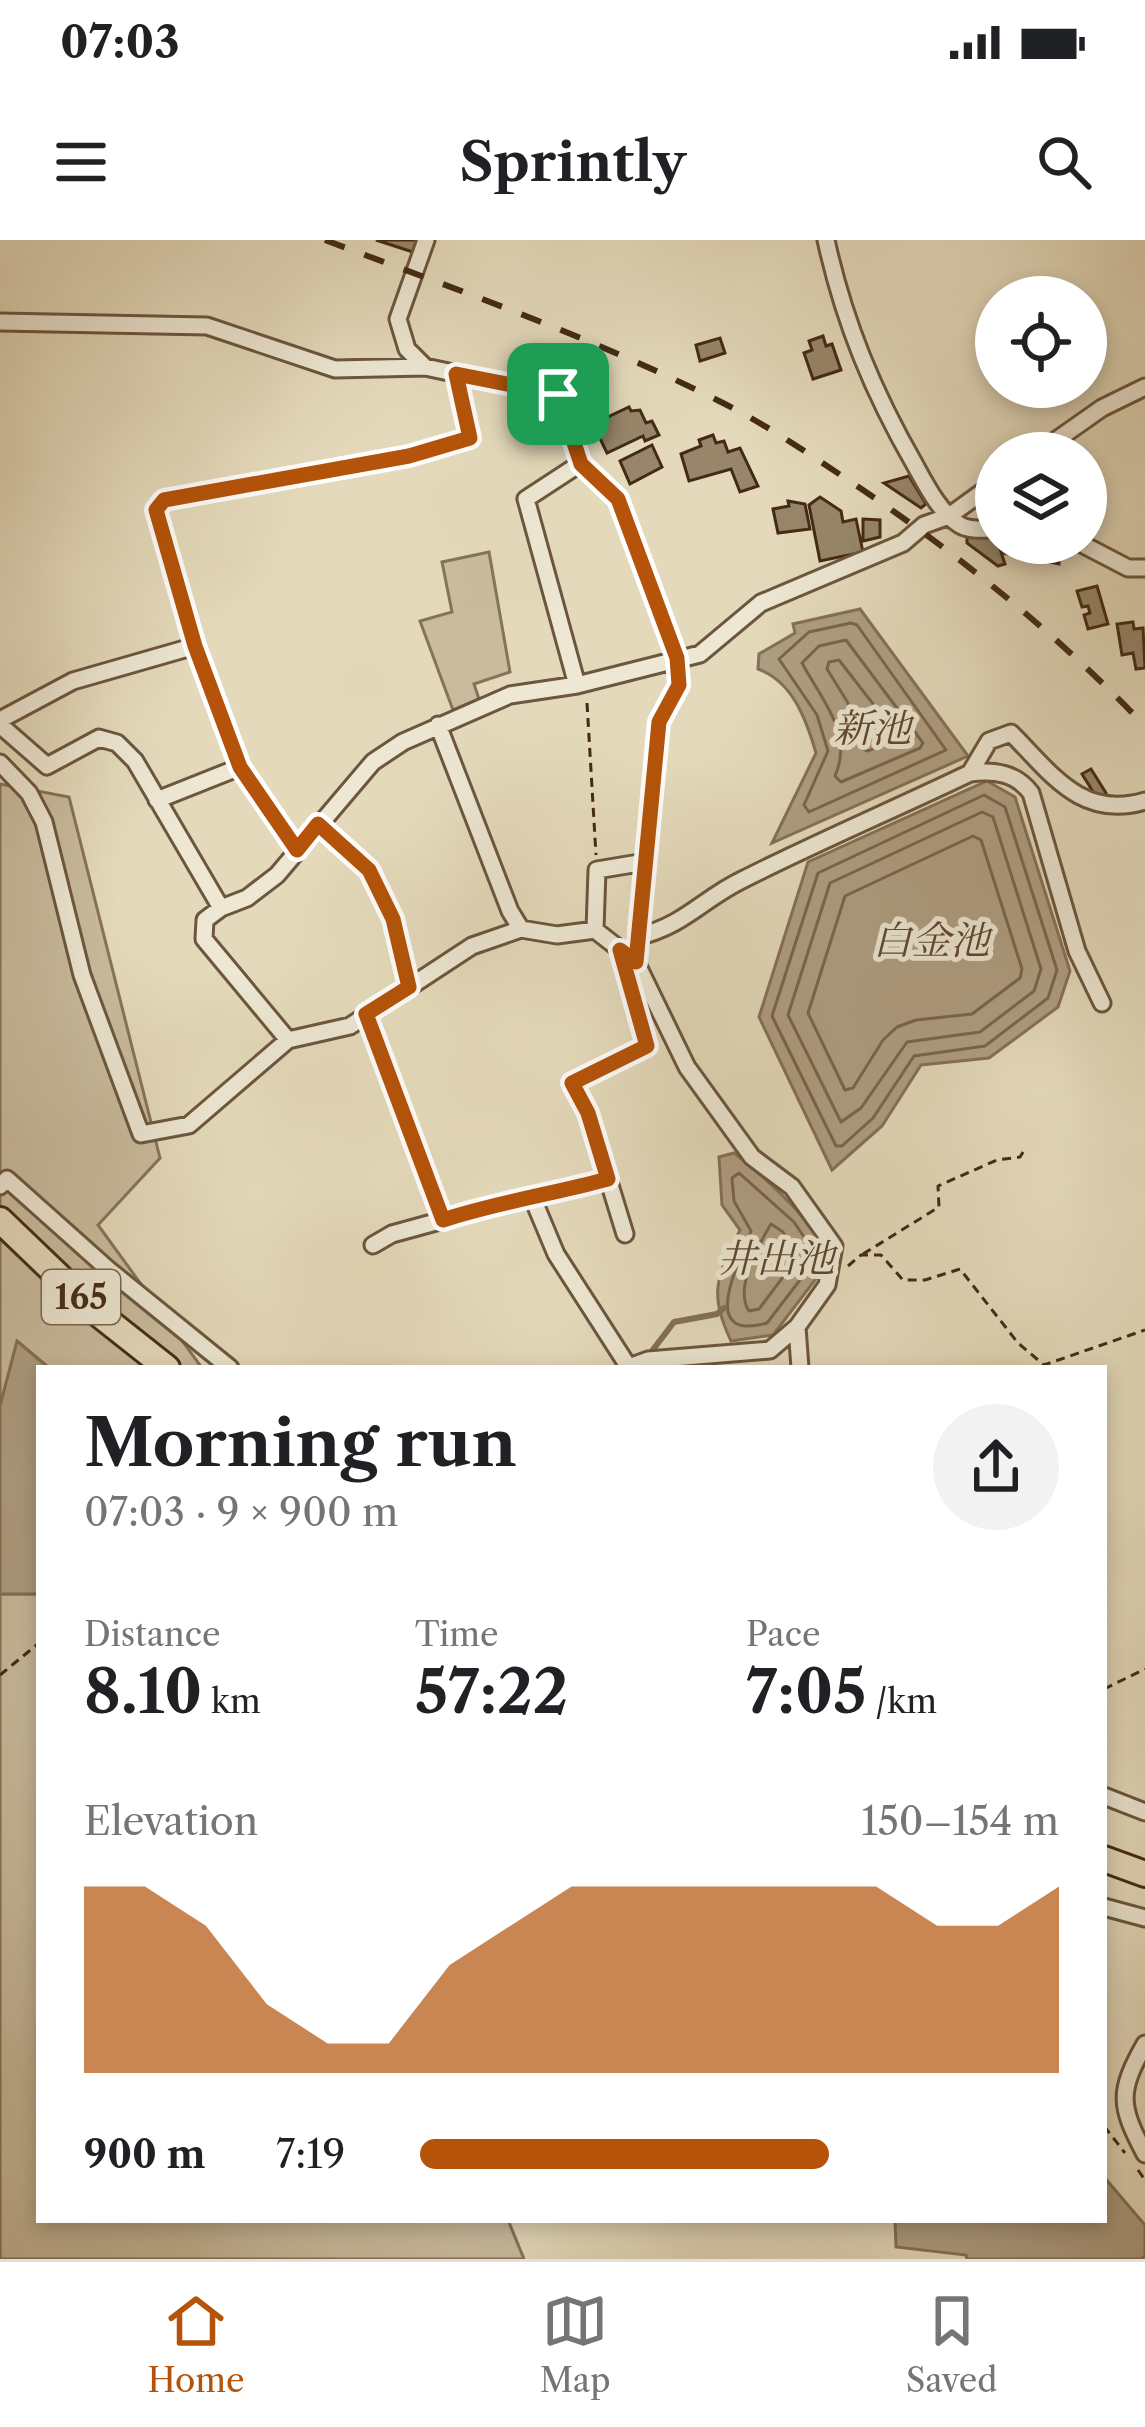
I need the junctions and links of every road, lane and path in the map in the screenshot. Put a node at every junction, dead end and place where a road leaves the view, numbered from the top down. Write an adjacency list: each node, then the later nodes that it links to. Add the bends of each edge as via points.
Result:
1 (426, 240): 4 (street, via 398,320 407,349)
2 (826, 240): 10 (street, via 839,300 879,403)
3 (0, 322): 4 (street, via 207,326 335,369)
4 (425, 367): 5 (street)
5 (456, 374): 8 (street, via 558,394); 14 (street, via 470,438 164,500 156,510)
6 (1145, 387): 7 (street)
7 (1068, 432)
8 (581, 464): 15 (street, via 618,499); 16 (street, via 526,499)
9 (975, 497): 10 (street)
10 (949, 516): 11 (street); 15 (street, via 761,603 700,654)
11 (975, 529)
12 (1107, 557): 13 (street)
13 (1145, 568)
14 (195, 646): 17 (street, via 73,681); 20 (street)
15 (677, 658): 16 (street); 26 (street, via 679,685 659,722)
16 (581, 684): 18 (street, via 510,694); 27 (path)
17 (0, 723): 22 (street, via 47,766 99,738 117,742)
18 (438, 725): 24 (street, via 373,762); 29 (street)
19 (0, 763): 37 (street, via 44,822 82,975 141,1134 189,1125)
20 (240, 767): 22 (street); 25 (street)
21 (970, 773): 23 (street, via 989,740 1011,733 1093,805); 31 (street); 35 (street, via 1004,773 1031,793 1077,951)
22 (157, 800): 28 (street)
23 (1145, 801)
24 (318, 824): 25 (street); 34 (street, via 369,870 393,919)
25 (297, 850): 28 (street, via 247,898)
26 (645, 862): 27 (street); 31 (street)
27 (597, 870): 30 (street)
28 (221, 908): 37 (street, via 205,920 204,939)
29 (521, 929): 30 (street); 34 (street, via 472,946)
30 (595, 930): 32 (street)
31 (637, 937): 33 (street)
32 (620, 950): 33 (street); 39 (street, via 647,1046 572,1083)
33 (636, 962): 47 (street, via 686,1067 752,1157 792,1187 834,1246)
34 (409, 987): 36 (street)
35 (1102, 1003)
36 (366, 1014): 37 (street, via 350,1026); 43 (street)
37 (288, 1040)
38 (1026, 1148): 46 (path, via 938,1186 939,1207)
39 (608, 1179): 41 (street); 44 (street)
40 (0, 1186): 51 (street, via 7,1180)
41 (533, 1199): 43 (street); 52 (street, via 556,1254)
42 (0, 1220): 50 (highway, 165)
43 (443, 1220): 45 (street)
44 (625, 1234)
45 (373, 1245)
46 (861, 1255): 47 (path); 49 (path, via 881,1255 903,1280 960,1268 1044,1365)
47 (827, 1285): 48 (street)
48 (797, 1327): 53 (street, via 770,1350); 54 (street)
49 (1145, 1330)
50 (163, 1365)
51 (226, 1365)
52 (626, 1365)
53 (633, 1365)
54 (800, 1365)
55 (36, 1645): 57 (path)
56 (1145, 1669): 58 (path)
57 (0, 1675)
58 (1107, 1688)
59 (1107, 1797): 60 (street)
60 (1145, 1811)
61 (1107, 1860): 62 (highway)
62 (1145, 1874)
63 (1107, 1908): 64 (street)
64 (1145, 1918)
65 (1145, 2044): 66 (street, via 1124,2080 1127,2121)
66 (1145, 2154)

